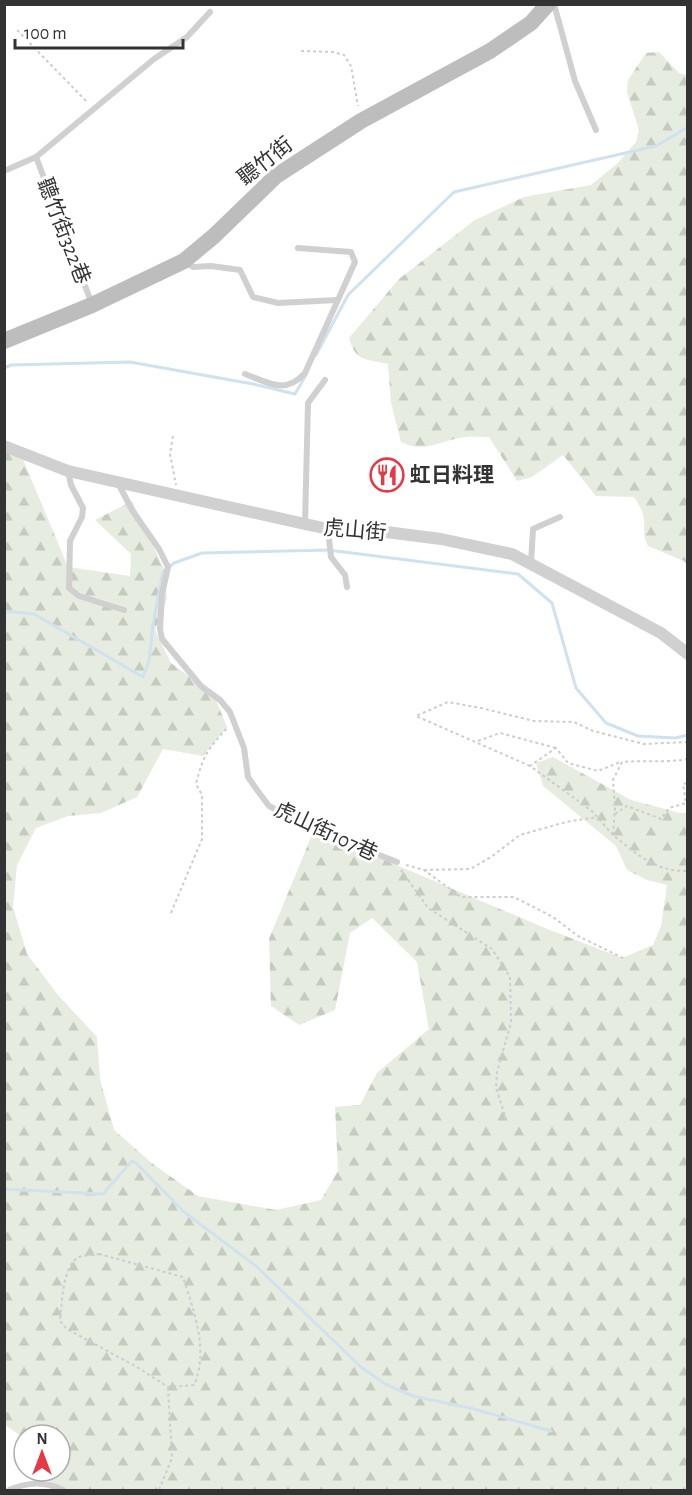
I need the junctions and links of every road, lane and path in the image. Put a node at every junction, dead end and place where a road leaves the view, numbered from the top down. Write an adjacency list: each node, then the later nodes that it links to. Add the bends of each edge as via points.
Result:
1 (548, 4): 7 (street, 聽竹街, via 531,23 490,51)
2 (554, 4): 8 (lane, via 575,81)
3 (210, 12): 6 (lane, via 187,37 154,58)
4 (16, 30): 6 (path)
5 (301, 51): 7 (path, via 344,55 351,66)
6 (94, 110): 9 (lane)
7 (361, 121): 12 (street, 聽竹街, via 276,176)
8 (597, 130)
9 (36, 157): 10 (lane); 14 (lane, 聽竹街322巷)
10 (4, 171)
11 (298, 248): 13 (lane, via 351,252 355,262)
12 (184, 261): 13 (lane, via 193,267 240,270 253,297 278,303); 14 (street, 聽竹街)
13 (337, 300): 16 (lane, via 298,381 276,386)
14 (92, 305): 15 (street, 聽竹街)
15 (4, 341)
16 (245, 374)
17 (326, 380): 24 (lane, via 308,403)
18 (173, 436): 22 (path, via 170,454)
19 (4, 446): 20 (street, 虎山街)
20 (68, 471): 21 (street, 虎山街); 28 (lane, via 83,508 70,541 69,588 80,596)
21 (117, 482): 22 (street, 虎山街); 30 (lane, 虎山街107巷, via 168,567 162,594 162,639 201,686 220,700 230,712)
22 (179, 496): 24 (street, 虎山街)
23 (560, 517): 26 (lane, via 532,529)
24 (305, 524): 25 (street, 虎山街)
25 (328, 529): 26 (street, 虎山街, via 441,539 512,554); 27 (lane, via 331,557 345,575)
26 (531, 564): 29 (street, 虎山街, via 661,633)
27 (347, 586)
28 (124, 610)
29 (687, 654)
30 (232, 722): 41 (lane, 虎山街107巷, via 244,748 248,777 269,806 311,828); 44 (path, via 206,751 199,770 196,784 201,795 201,839)
31 (477, 741): 32 (path, via 416,716 448,702 534,721 574,722 644,744); 33 (path, via 500,733); 36 (path)
32 (687, 742)
33 (556, 748): 35 (path, via 568,764 598,771); 36 (path)
34 (687, 759): 35 (path)
35 (622, 762): 38 (path, via 613,780)
36 (531, 766): 39 (path)
37 (687, 783): 38 (path, via 683,784 686,803 669,808 661,819 627,806)
38 (615, 813): 40 (path)
39 (597, 818): 40 (path); 42 (path, via 566,822 520,836 470,869)
40 (613, 835): 43 (path, via 650,864 673,872)
41 (397, 862): 42 (path); 46 (path, via 428,908 492,949 510,977 511,1023 496,1088)
42 (424, 870): 45 (path, via 461,897 514,897)
43 (687, 871)
44 (171, 913)
45 (625, 959)
46 (506, 1119)
47 (168, 1387): 47 (path, via 194,1385 201,1370 197,1319 183,1277 99,1254 80,1257 71,1265 64,1283 60,1321); 50 (path, via 172,1458)
48 (9, 1491): 49 (lane, via 32,1482)
49 (63, 1491)
50 (159, 1491)

